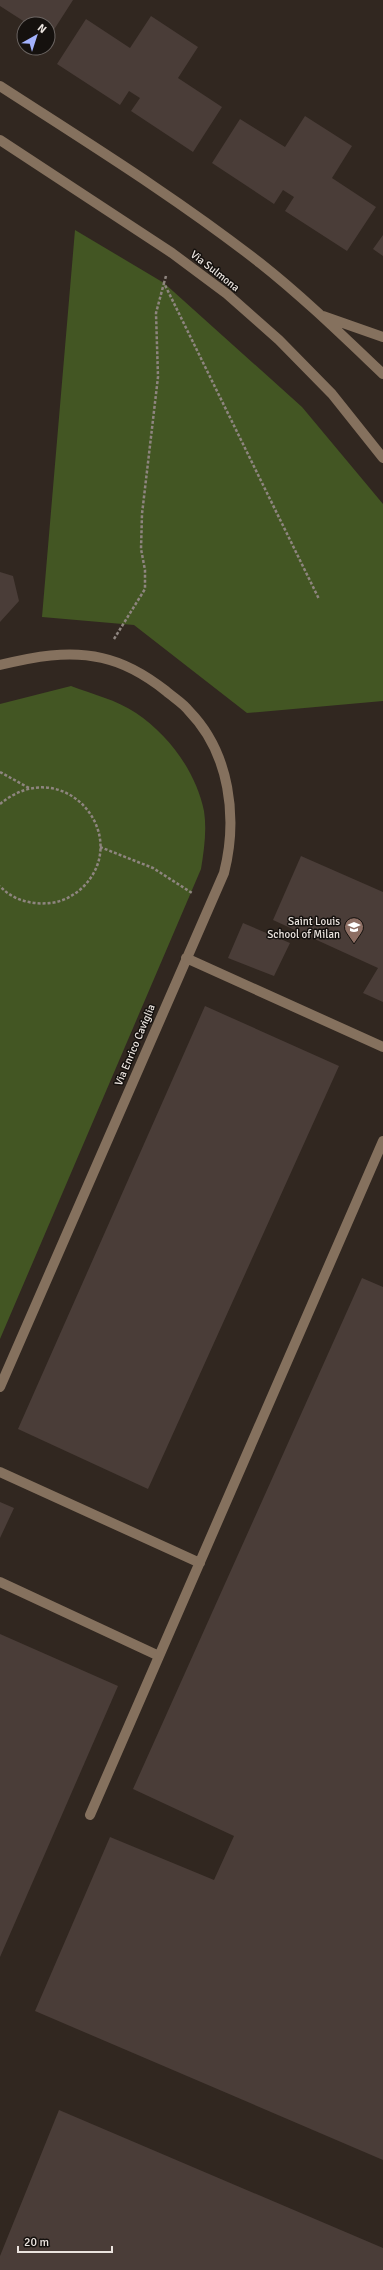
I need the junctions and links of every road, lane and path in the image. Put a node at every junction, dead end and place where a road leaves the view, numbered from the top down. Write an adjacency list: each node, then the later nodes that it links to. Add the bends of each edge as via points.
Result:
1 (0, 86): 5 (street, via 182,204 261,264)
2 (0, 140): 8 (street, Via Sulmona, via 172,253 227,294 279,340 332,394)
3 (166, 276): 4 (path)
4 (164, 283): 9 (path); 10 (path, via 156,313 158,377 142,514 144,589)
5 (320, 315): 6 (street); 7 (street)
6 (383, 337)
7 (383, 374)
8 (383, 458)
9 (319, 599)
10 (102, 658): 11 (street, Via Enrico Caviglia, via 78,654 52,655); 18 (street, Via Enrico Caviglia, via 129,667 158,685 189,710 206,731 219,758 226,782 231,814 230,841 224,873)
11 (0, 665)
12 (0, 772): 13 (path)
13 (29, 788): 14 (path, via 12,794); 15 (path, via 47,787 64,791 79,800 91,813 98,829)
14 (0, 804)
15 (100, 847): 16 (path, via 97,865 88,882 74,895 57,902 38,904 20,900); 17 (path, via 153,868)
16 (0, 886)
17 (197, 896)
18 (186, 958): 19 (street); 21 (street, Via Enrico Caviglia)
19 (383, 1047)
20 (383, 1141): 23 (street)
21 (0, 1387)
22 (0, 1472): 23 (street)
23 (200, 1563): 25 (street)
24 (0, 1582): 25 (street)
25 (159, 1656): 26 (street)
26 (90, 1815)

